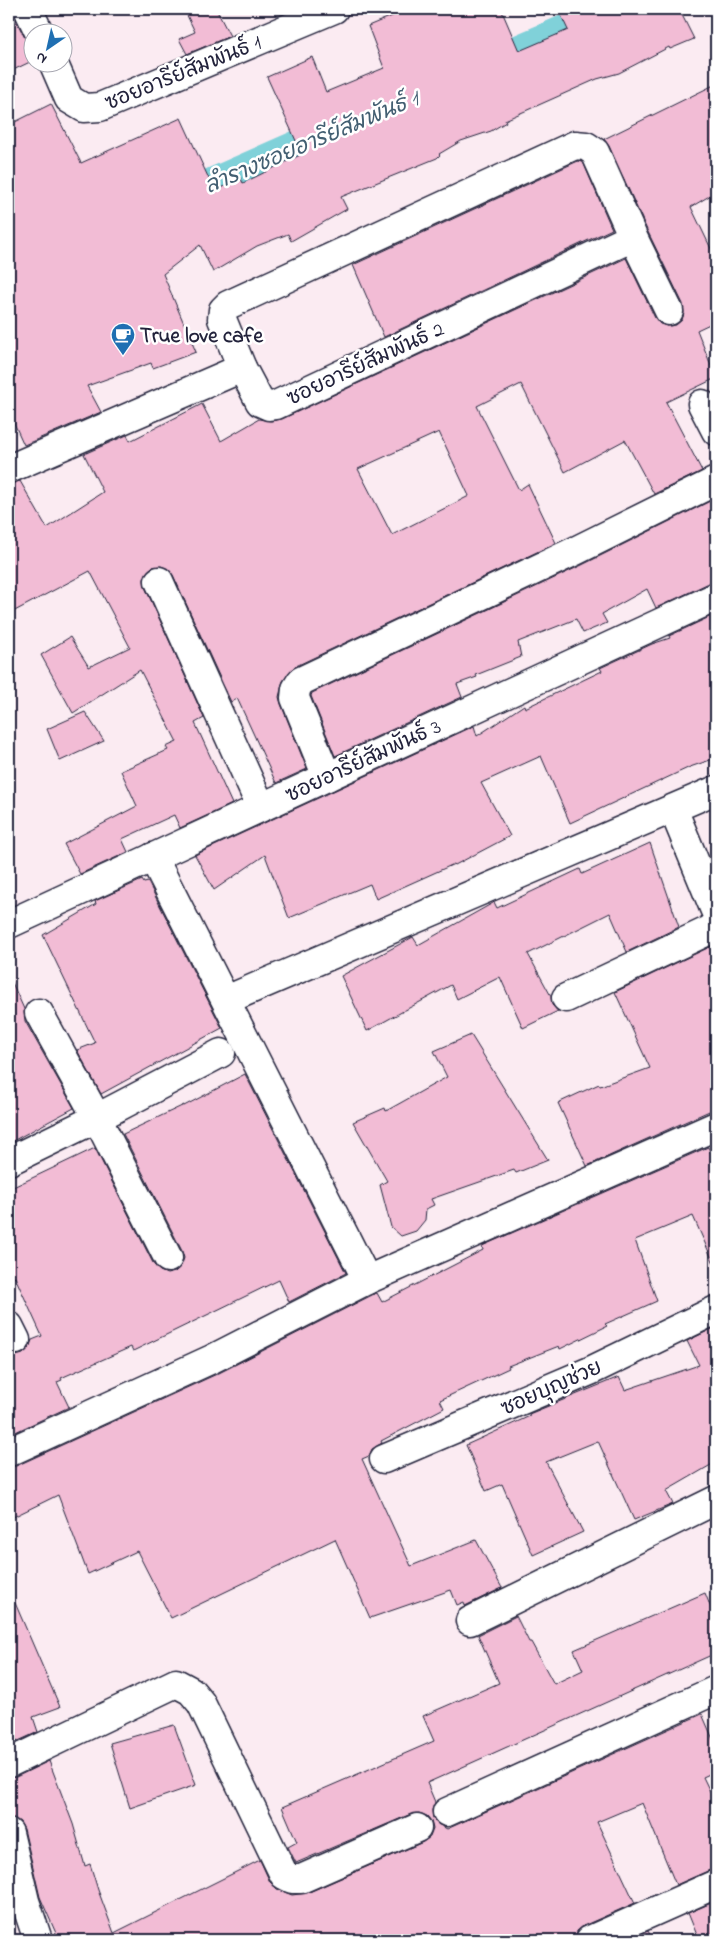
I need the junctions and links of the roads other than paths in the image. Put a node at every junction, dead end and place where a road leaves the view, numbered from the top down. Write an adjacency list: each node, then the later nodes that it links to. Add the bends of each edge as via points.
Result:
1 (28, 9): 3 (street)
2 (334, 9): 4 (street, ซอยอารีย์สัมพันธ์ 1, via 100,107 84,108 69,99)
3 (34, 22)
4 (57, 72)
5 (633, 237): 6 (street); 7 (street, ซอยอารีย์สัมพันธ์ 2, via 276,405 260,402); 7 (street, via 596,152 586,146 575,146 228,305 222,318)
6 (669, 311)
7 (242, 368): 10 (street)
8 (702, 404): 9 (street)
9 (716, 431)
10 (9, 469)
11 (716, 481): 14 (street, via 301,681 295,698)
12 (159, 581): 16 (street)
13 (716, 597): 14 (street, ซอยอารีย์สัมพันธ์ 3)
14 (327, 777): 16 (street, ซอยอารีย์สัมพันธ์ 3)
15 (716, 790): 17 (street)
16 (261, 807): 18 (street, ซอยอารีย์สัมพันธ์ 3)
17 (673, 809): 19 (street); 23 (street)
18 (153, 857): 20 (street, ซอยอารีย์สัมพันธ์ 3); 23 (street)
19 (716, 913)
20 (9, 924)
21 (716, 928): 22 (street)
22 (566, 998)
23 (226, 1000): 30 (street)
24 (38, 1013): 26 (street)
25 (221, 1053): 26 (street)
26 (96, 1118): 28 (street); 29 (street)
27 (714, 1133): 30 (street)
28 (9, 1161)
29 (168, 1258)
30 (367, 1280): 32 (street, via 212,1359)
31 (716, 1310): 33 (street, ซอยบุญช่วย, via 590,1371)
32 (9, 1452)
33 (384, 1459)
34 (716, 1500): 35 (street)
35 (470, 1621)
36 (716, 1690): 38 (street)
37 (9, 1763): 39 (street, via 176,1683 191,1691 201,1703 284,1875 301,1879)
38 (447, 1812)
39 (417, 1828)
40 (9, 1834): 42 (street)
41 (716, 1884): 43 (street)
42 (38, 1940)
43 (590, 1940)

